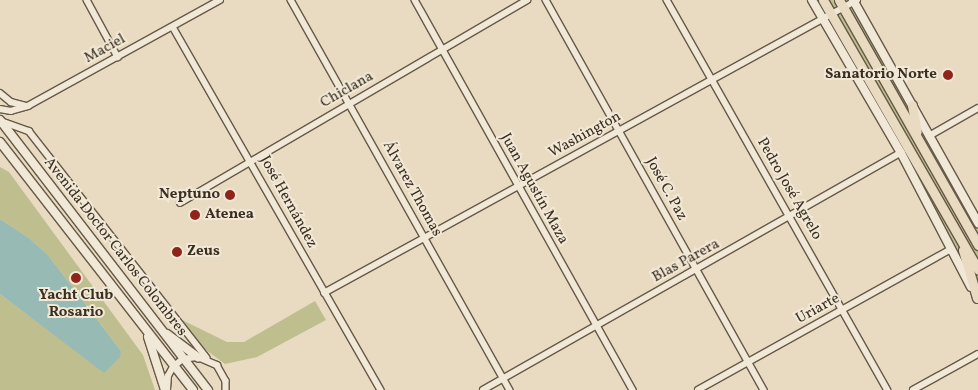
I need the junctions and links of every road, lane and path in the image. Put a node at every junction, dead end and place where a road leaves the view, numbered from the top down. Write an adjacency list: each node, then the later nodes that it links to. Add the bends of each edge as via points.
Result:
1 (87, 0): 15 (street)
2 (220, 0): 13 (street, Maciel)
3 (291, 0): 18 (street, Álvarez Thomas)
4 (415, 0): 14 (street, Juan Agustín Maza)
5 (527, 0): 14 (street, Chiclana)
6 (546, 0): 24 (street, José C. Paz)
7 (667, 0): 16 (street, Pedro José Agrelo)
8 (812, 0): 12 (main road)
9 (823, 0): 12 (main road)
10 (855, 1): 11 (street, Washington); 19 (main road)
11 (841, 4): 12 (street, Washington); 26 (main road)
12 (826, 16): 16 (street, Washington); 28 (main road); 34 (main road)
13 (173, 27): 15 (street, Maciel); 29 (street, José Hernández)
14 (443, 50): 18 (street, Chiclana); 30 (street, Juan Agustín Maza)
15 (118, 56): 20 (street, Maciel)
16 (712, 79): 24 (street, Washington); 32 (street, Pedro José Agrelo)
17 (0, 93): 20 (street, via 11,102)
18 (349, 103): 29 (street, Chiclana); 35 (street, Álvarez Thomas)
19 (912, 105): 25 (main road); 26 (main road)
20 (28, 106): 22 (street, Maciel, via 11,111)
21 (978, 108): 25 (street)
22 (0, 109)
23 (0, 121): 45 (main road, Avenida Doctor Carlos Colombres); 48 (street, via 29,131)
24 (619, 130): 30 (street, Washington); 38 (street, José C. Paz)
25 (929, 136): 33 (main road)
26 (919, 140): 36 (main road)
27 (0, 142): 44 (main road, Avenida Doctor Carlos Colombres)
28 (901, 154): 32 (street, Blas Parera); 37 (main road)
29 (250, 160): 31 (street, Chiclana); 40 (street, José Hernández)
30 (517, 186): 35 (street, Washington); 43 (street, Juan Agustín Maza)
31 (180, 203)
32 (790, 216): 38 (street, Blas Parera); 42 (street, Pedro José Agrelo)
33 (978, 223)
34 (958, 235): 39 (main road); 41 (main road)
35 (424, 237): 40 (street, Washington); 52 (street, Álvarez Thomas)
36 (978, 245)
37 (950, 249): 41 (main road); 42 (street, Uriarte)
38 (696, 269): 43 (street, Blas Parera); 50 (street, José C. Paz)
39 (978, 270)
40 (324, 293): 57 (street, José Hernández)
41 (978, 299)
42 (843, 309): 50 (street, Uriarte); 63 (street, Pedro José Agrelo)
43 (596, 325): 52 (street, Blas Parera); 60 (street, Juan Agustín Maza)
44 (145, 328): 51 (main road, Avenida Doctor Carlos Colombres); 53 (main road)
45 (160, 329): 47 (main road); 49 (main road, Avenida Doctor Carlos Colombres)
46 (978, 354): 64 (street)
47 (198, 356): 48 (street); 49 (street)
48 (207, 358): 56 (street, via 223,372)
49 (183, 359): 51 (street); 55 (main road, Avenida Doctor Carlos Colombres)
50 (748, 362): 61 (street, Uriarte); 62 (street, José C. Paz)
51 (173, 367): 53 (street); 54 (main road, Avenida Doctor Carlos Colombres)
52 (504, 379): 58 (street, Blas Parera); 59 (street, Álvarez Thomas)
53 (166, 390)
54 (193, 390)
55 (208, 390)
56 (226, 390)
57 (381, 390)
58 (483, 390)
59 (510, 390)
60 (633, 390)
61 (698, 390)
62 (764, 390)
63 (888, 390)
64 (913, 390)

